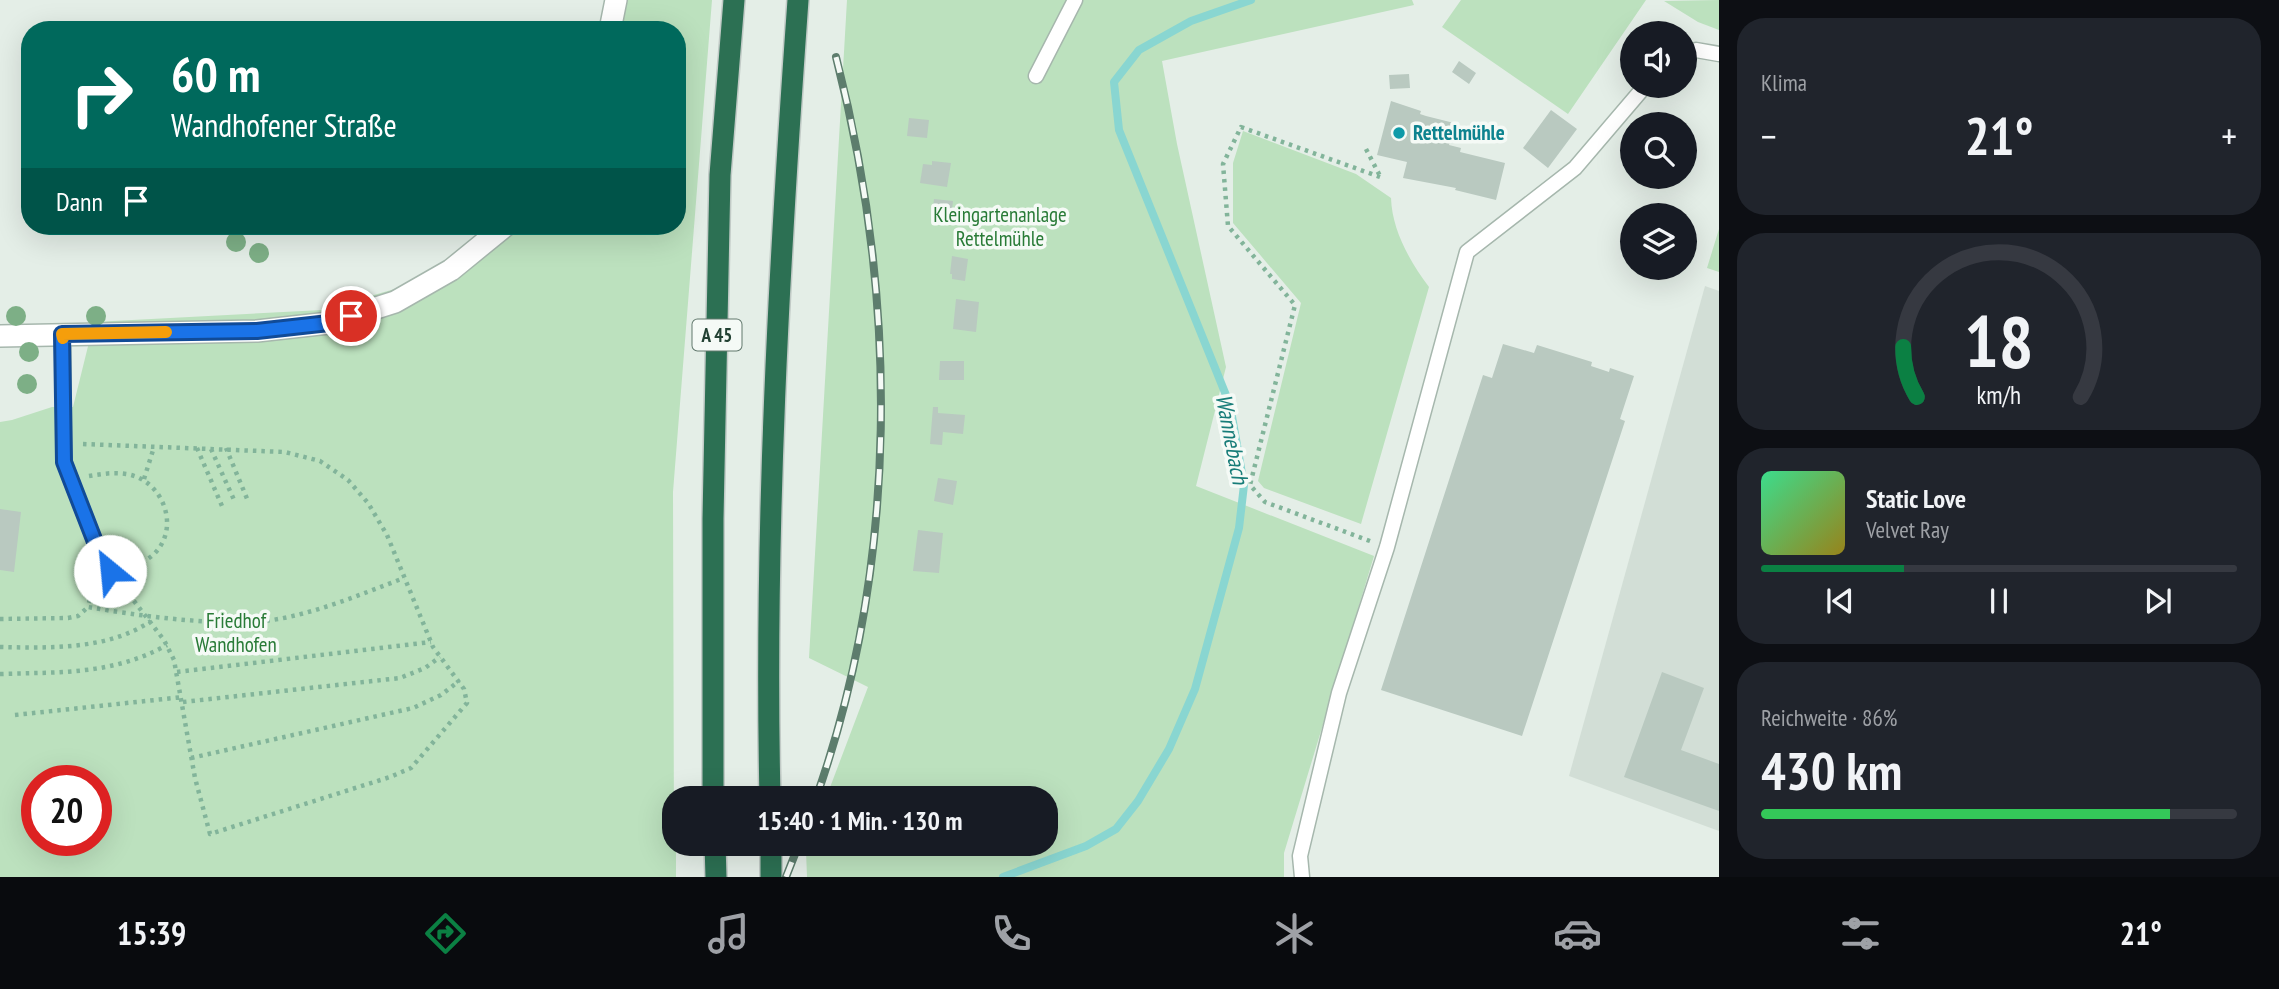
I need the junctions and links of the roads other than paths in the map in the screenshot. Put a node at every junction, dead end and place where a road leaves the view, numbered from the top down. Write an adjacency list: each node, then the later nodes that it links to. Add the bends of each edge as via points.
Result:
1 (616, 0): 5 (street)
2 (734, 0): 14 (highway, A 45, via 720,175)
3 (798, 0): 15 (highway, via 783,207 770,546)
4 (1075, 0): 8 (lane)
5 (612, 21)
6 (1697, 50): 7 (lane)
7 (1719, 54)
8 (1036, 76)
9 (1634, 98): 20 (lane, via 1575,168 1467,252 1387,547 1339,693 1300,856)
10 (494, 235): 11 (street, via 451,270 395,302 329,323 257,331)
11 (62, 334): 12 (street); 13 (lane, via 64,462)
12 (0, 336)
13 (110, 571)
14 (713, 786)
15 (770, 786)
16 (715, 856): 18 (highway)
17 (771, 856): 19 (highway)
18 (716, 877)
19 (771, 877)
20 (1302, 877)

